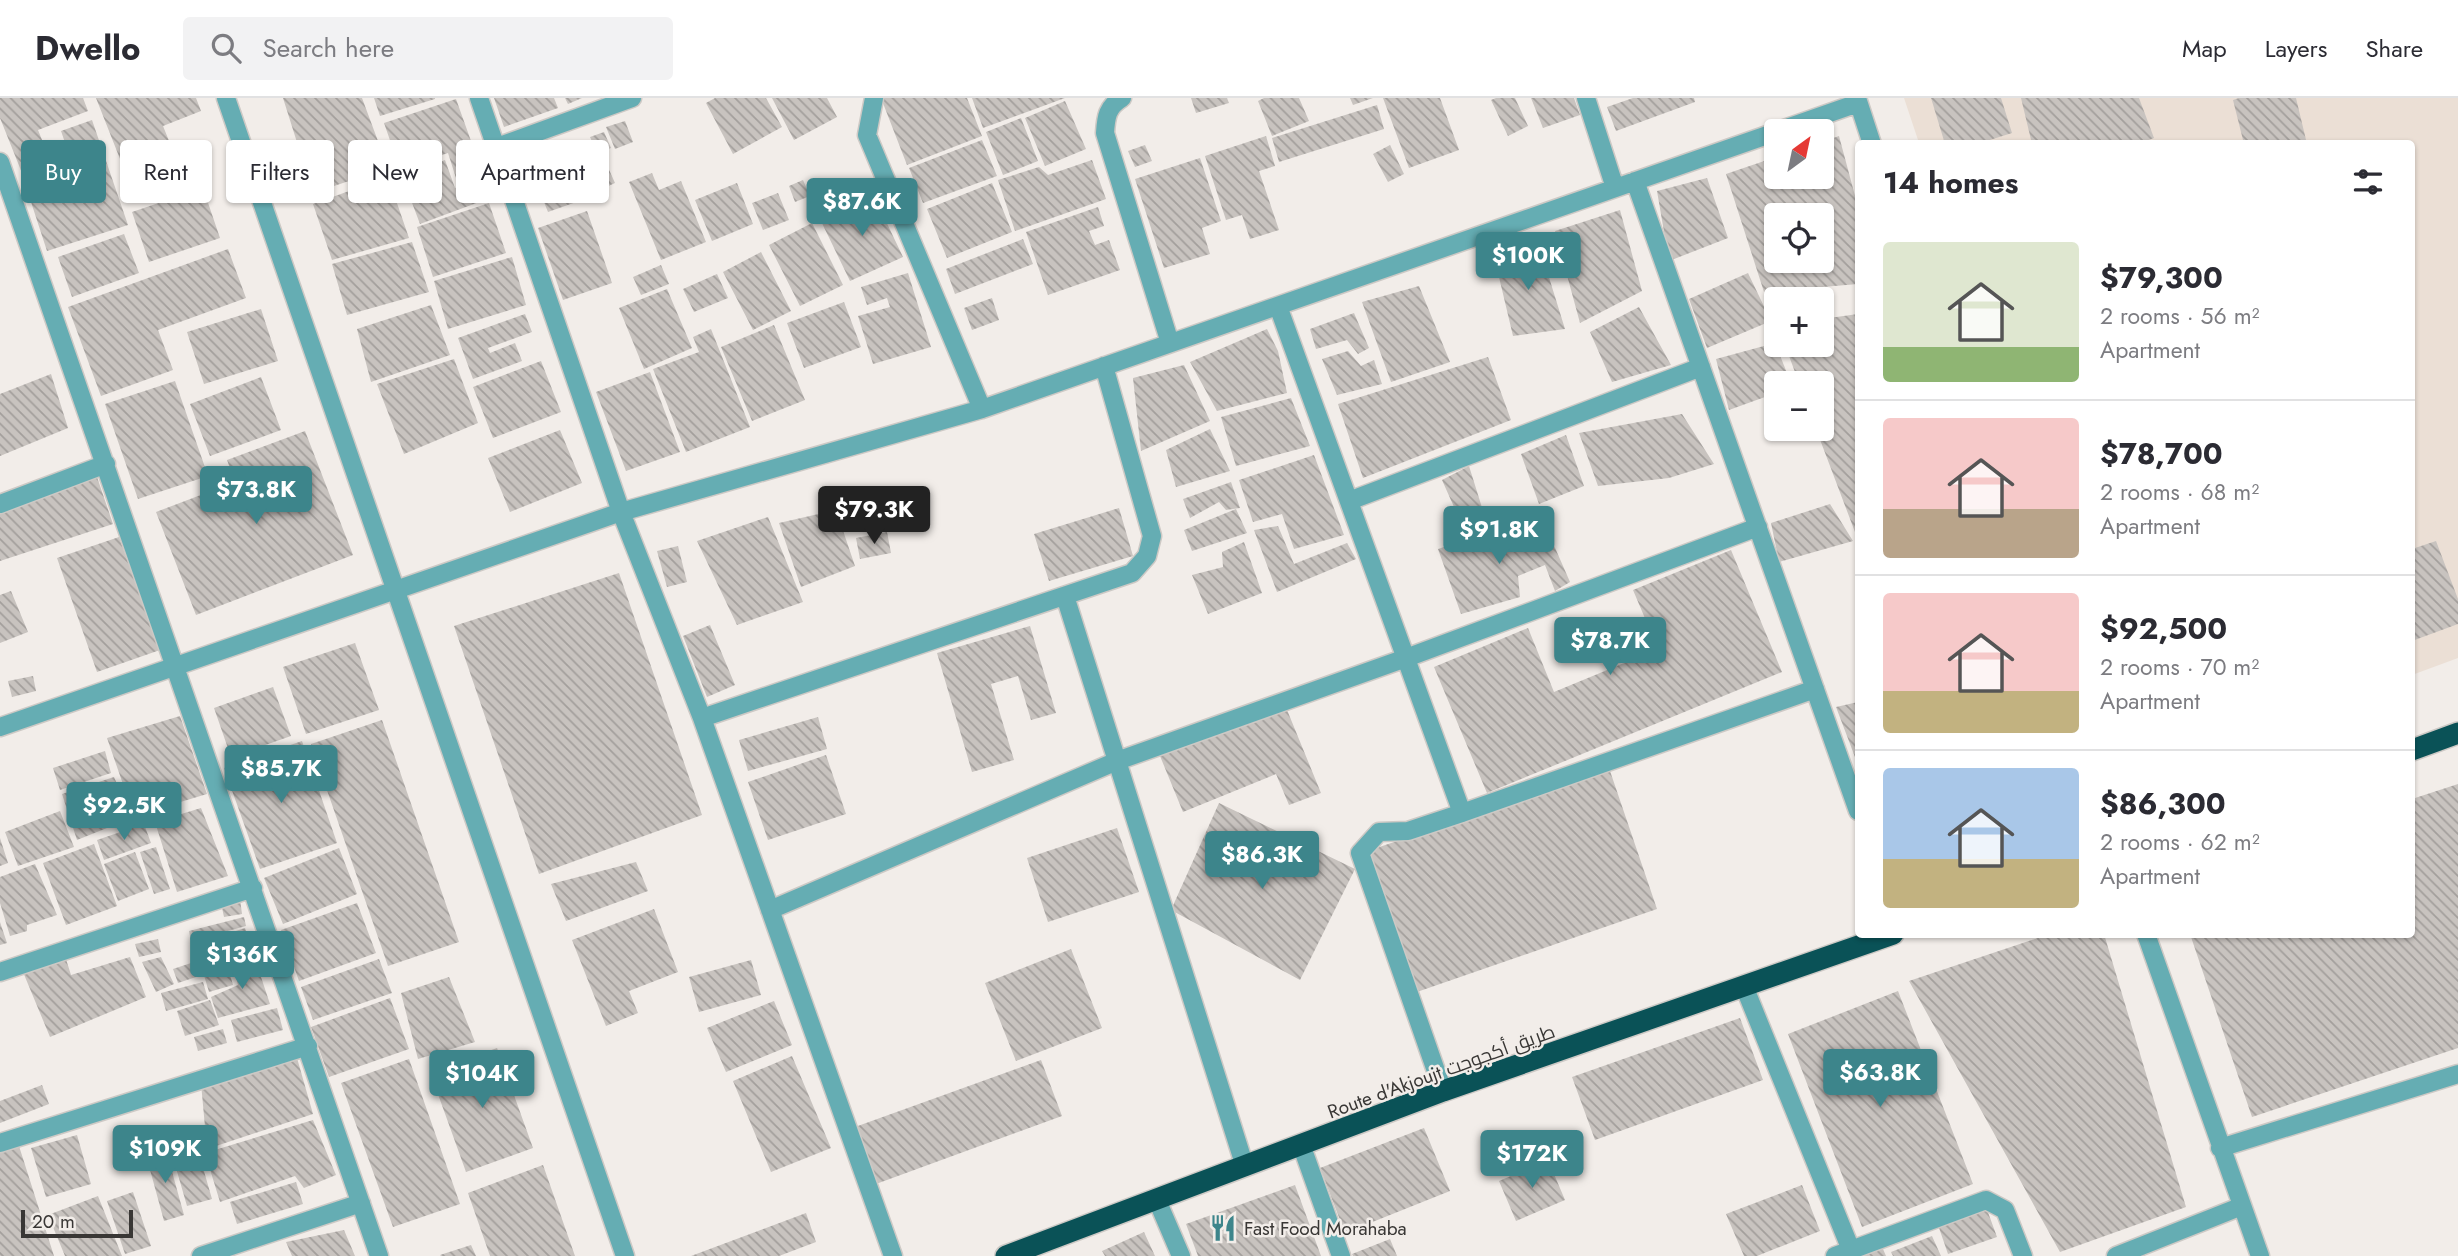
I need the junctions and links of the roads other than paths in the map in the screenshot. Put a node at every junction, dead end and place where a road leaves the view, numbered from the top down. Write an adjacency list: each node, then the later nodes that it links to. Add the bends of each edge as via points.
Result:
1 (226, 98): 27 (street)
2 (479, 98): 10 (street)
3 (632, 98): 11 (street)
4 (874, 98): 21 (street, via 867,135)
5 (1122, 98): 18 (street, via 1112,103 1105,133)
6 (1586, 98): 15 (street)
7 (1857, 101): 8 (street); 12 (street)
8 (1811, 119)
9 (1764, 136): 14 (street)
10 (494, 140)
11 (516, 140)
12 (1871, 140)
13 (0, 163): 22 (street)
14 (1635, 181): 15 (street); 20 (street)
15 (1615, 188): 17 (street)
16 (516, 203): 25 (street)
17 (1278, 306): 18 (street); 23 (street)
18 (1170, 343): 19 (street)
19 (1104, 366): 21 (street); 28 (street, via 1152,536 1147,556 1132,573)
20 (1701, 367): 23 (street); 26 (street)
21 (982, 409): 25 (street)
22 (106, 464): 24 (street); 30 (street)
23 (1349, 501): 29 (street)
24 (0, 504)
25 (621, 512): 27 (street); 32 (street)
26 (1758, 527): 29 (street); 31 (street)
27 (395, 589): 30 (street); 58 (street)
28 (1065, 596): 32 (street); 36 (street)
29 (1406, 658): 36 (street); 38 (street)
30 (176, 668): 33 (street); 39 (street)
31 (1815, 689): 37 (street); 38 (street)
32 (702, 718): 40 (street)
33 (0, 727)
34 (2458, 733): 35 (highway)
35 (2415, 749)
36 (1117, 761): 40 (street); 51 (street)
37 (1855, 802)
38 (1462, 813): 47 (street, via 1408,831 1379,832 1360,853)
39 (253, 888): 43 (street); 45 (street)
40 (770, 910): 59 (street)
41 (1882, 938): 44 (highway, Route d'Akjoujt طريق أكجوجت)
42 (2147, 938): 50 (street)
43 (0, 972)
44 (1744, 986): 47 (highway, Route d'Akjoujt طريق أكجوجت); 55 (street)
45 (307, 1046): 48 (street); 53 (street)
46 (2458, 1074): 50 (street)
47 (1443, 1091): 49 (highway, Route d'Akjoujt طريق أكجوجت)
48 (0, 1143)
49 (1302, 1147): 51 (highway, Route d'Akjoujt طريق أكجوجت); 62 (street)
50 (2220, 1149): 54 (street)
51 (1245, 1167): 52 (highway, Route d'Akjoujt طريق أكجوجت)
52 (1157, 1200): 60 (highway, Route d'Akjoujt طريق أكجوجت); 61 (street)
53 (361, 1203): 56 (street); 57 (street)
54 (2242, 1206): 64 (street); 65 (street)
55 (1843, 1253): 63 (street, via 1986,1200 2005,1210)
56 (201, 1256)
57 (379, 1256)
58 (625, 1256)
59 (893, 1256)
60 (1006, 1256)
61 (1181, 1256)
62 (1341, 1256)
63 (2024, 1256)
64 (2116, 1256)
65 (2260, 1256)

